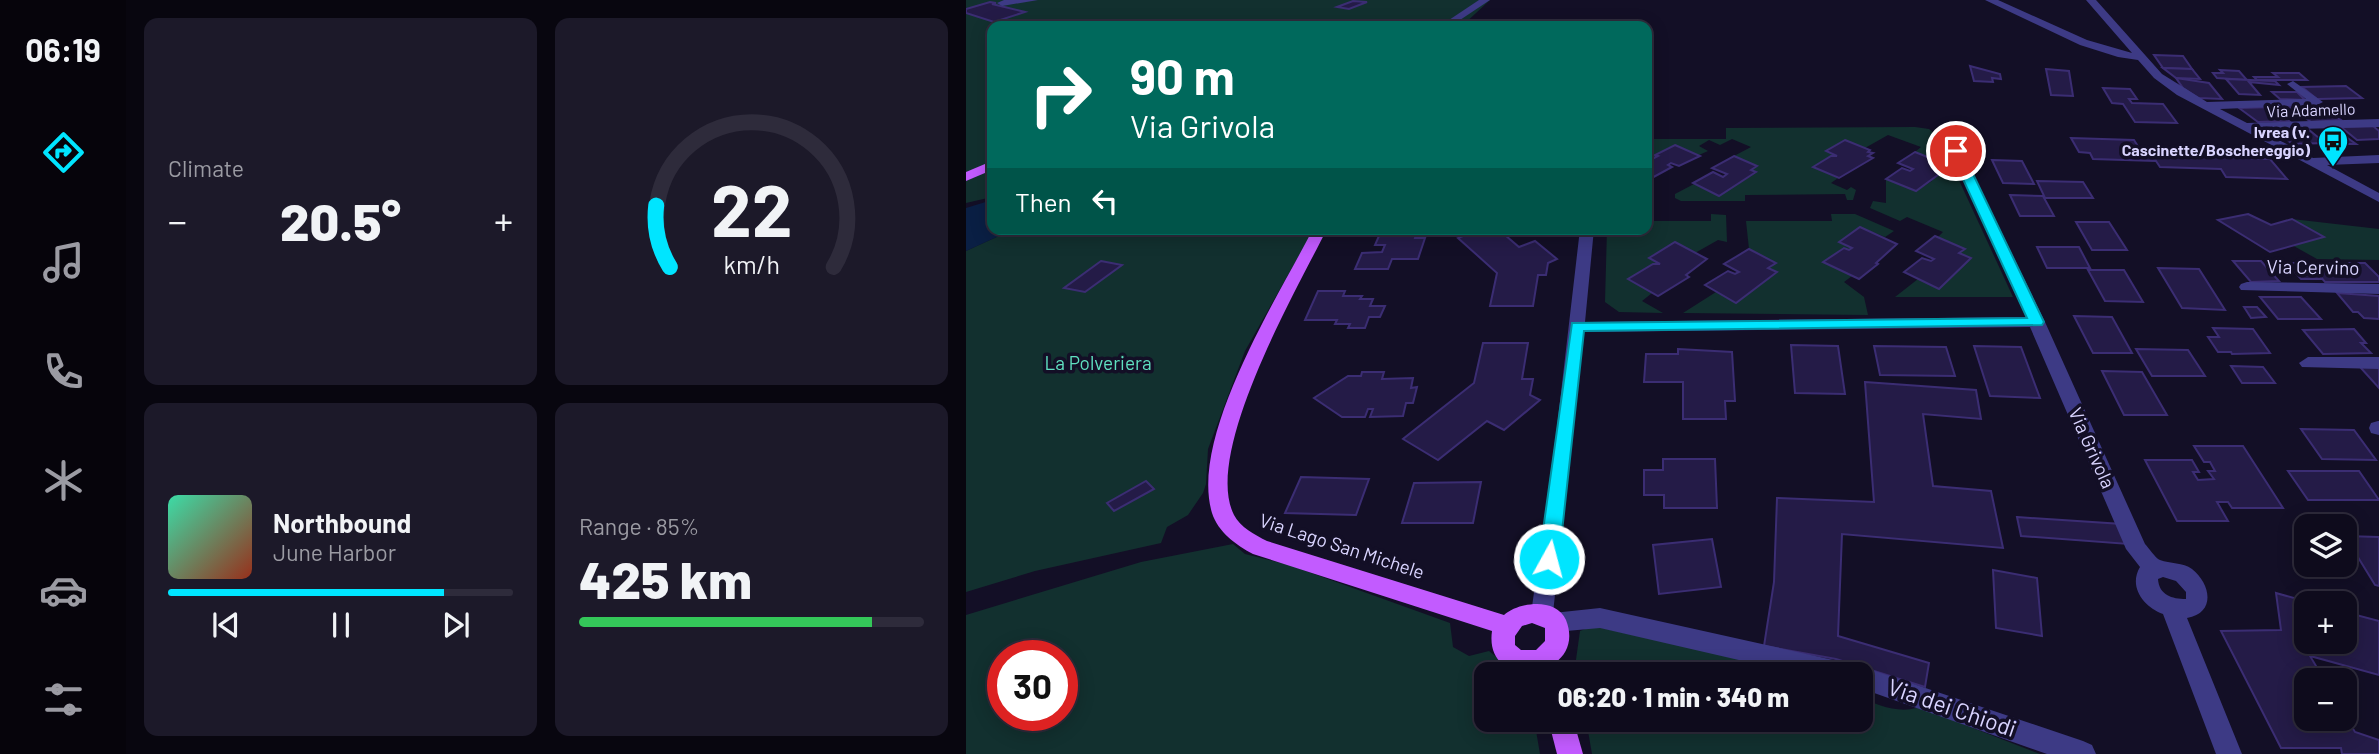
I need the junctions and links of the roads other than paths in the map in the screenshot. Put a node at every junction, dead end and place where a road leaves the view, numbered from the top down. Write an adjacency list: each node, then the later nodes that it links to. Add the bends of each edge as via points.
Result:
1 (1033, 0): 5 (street)
2 (1485, 0): 6 (street)
3 (1990, 0): 7 (street, via 2108,53)
4 (2091, 0): 7 (street)
5 (1002, 4)
6 (1452, 21)
7 (2141, 57): 9 (street, via 2158,76)
8 (2293, 85): 9 (street, via 2317,102)
9 (2203, 106): 11 (street)
10 (2379, 123): 11 (street, Via Adamello)
11 (2244, 128): 14 (street)
12 (1956, 151): 22 (street, Via Grivola)
13 (2379, 159): 14 (street)
14 (2310, 162): 17 (street)
15 (987, 167): 16 (main road)
16 (966, 177)
17 (2379, 198)
18 (1317, 235): 29 (main road, Via Lago San Michele, via 1250,366 1236,407 1217,475 1223,515 1244,540 1260,548)
19 (1586, 235): 23 (street)
20 (2247, 287): 21 (street, Via Cervino)
21 (2379, 289)
22 (2037, 322): 23 (street); 26 (street, Via Grivola, via 2137,549)
23 (1577, 327): 28 (street)
24 (2308, 363): 25 (street)
25 (2379, 363)
26 (2155, 569): 27 (street, via 2147,574 2145,583 2150,593); 27 (street, via 2183,574 2197,589 2197,603 2191,608)
27 (2172, 608): 37 (street)
28 (1548, 618): 29 (main road, via 1523,615); 31 (main road, via 1559,637); 32 (street, via 1600,618)
29 (1508, 626): 30 (main road, via 1502,642 1509,656)
30 (1523, 662)
31 (1548, 662)
32 (1794, 662)
33 (1873, 681): 36 (street, Via dei Chiodi)
34 (1564, 732): 35 (main road)
35 (1570, 754)
36 (2083, 754)
37 (2229, 754)

